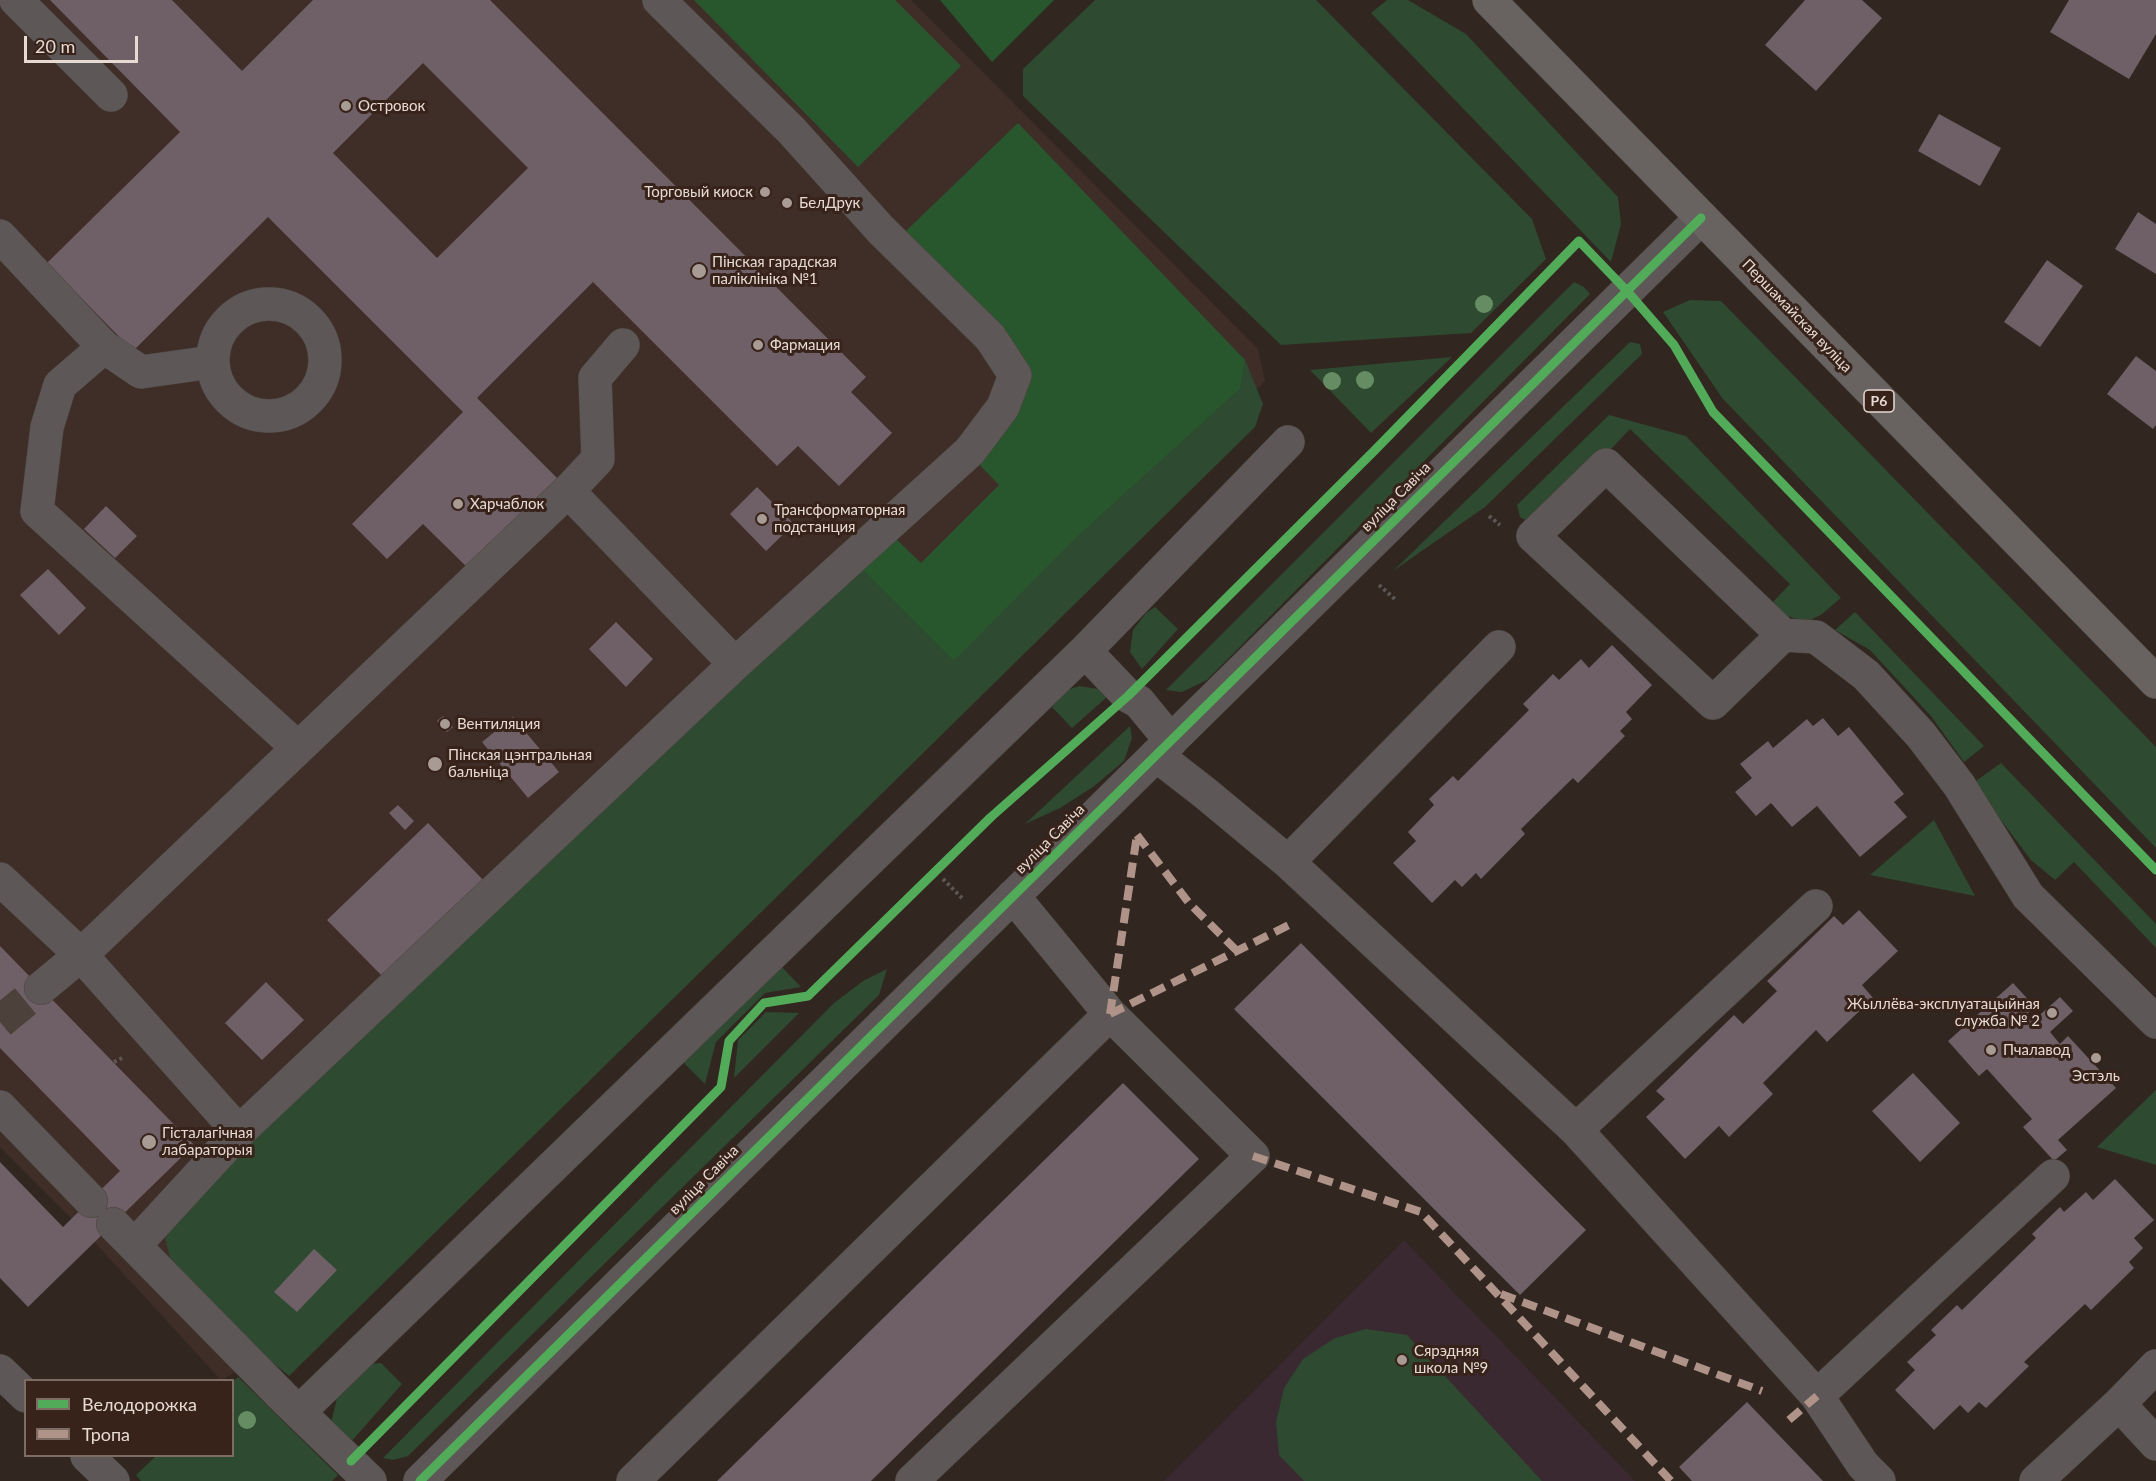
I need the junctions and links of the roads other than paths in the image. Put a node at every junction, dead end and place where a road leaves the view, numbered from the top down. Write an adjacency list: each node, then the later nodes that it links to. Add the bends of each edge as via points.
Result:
1 (16, 0): 4 (street)
2 (659, 0): 15 (street, via 791,130 881,230 990,337 1014,375 1003,407 970,451)
3 (1489, 0): 5 (main road, Першамайская вуліца / Р6)
4 (111, 95)
5 (1701, 218): 16 (main road, Першамайская вуліца / Р6); 18 (street, вуліца Савіча)
6 (0, 236): 8 (street)
7 (623, 345): 11 (street, via 595,378 598,459)
8 (104, 347): 9 (street, via 141,372); 17 (street, via 60,386 47,427 37,511)
9 (212, 362)
10 (1288, 442): 14 (street)
11 (568, 491): 15 (street); 17 (street)
12 (1783, 635): 12 (street, via 1713,703 1533,536 1606,465); 26 (street, via 1816,637 1866,675 1921,735 1959,785 2028,896)
13 (1499, 646): 19 (street)
14 (1085, 651): 18 (street, via 1128,696 1139,702); 37 (street)
15 (735, 664): 29 (street)
16 (2156, 682)
17 (298, 748): 23 (street)
18 (1163, 748): 19 (street, via 1205,793); 21 (street, вуліца Савіча)
19 (1288, 862): 28 (street)
20 (0, 879): 23 (street)
21 (1013, 896): 25 (street); 42 (street, вуліца Савіча)
22 (1816, 906): 28 (street)
23 (81, 955): 24 (street); 29 (street)
24 (41, 988)
25 (1110, 1014): 43 (street); 44 (street, via 1253,1156)
26 (2156, 1022)
27 (0, 1107): 31 (street)
28 (1576, 1130): 35 (street)
29 (239, 1132): 37 (street, via 124,1235)
30 (2053, 1176): 35 (street)
31 (91, 1201)
32 (2156, 1366): 36 (street)
33 (0, 1371): 34 (street)
34 (24, 1394)
35 (1817, 1396): 45 (street, via 1863,1465)
36 (2119, 1404): 38 (street); 46 (street)
37 (299, 1412): 41 (street)
38 (2156, 1444)
39 (89, 1457): 40 (street)
40 (113, 1481)
41 (370, 1481)
42 (420, 1481)
43 (633, 1481)
44 (912, 1481)
45 (1879, 1481)
46 (2036, 1481)

